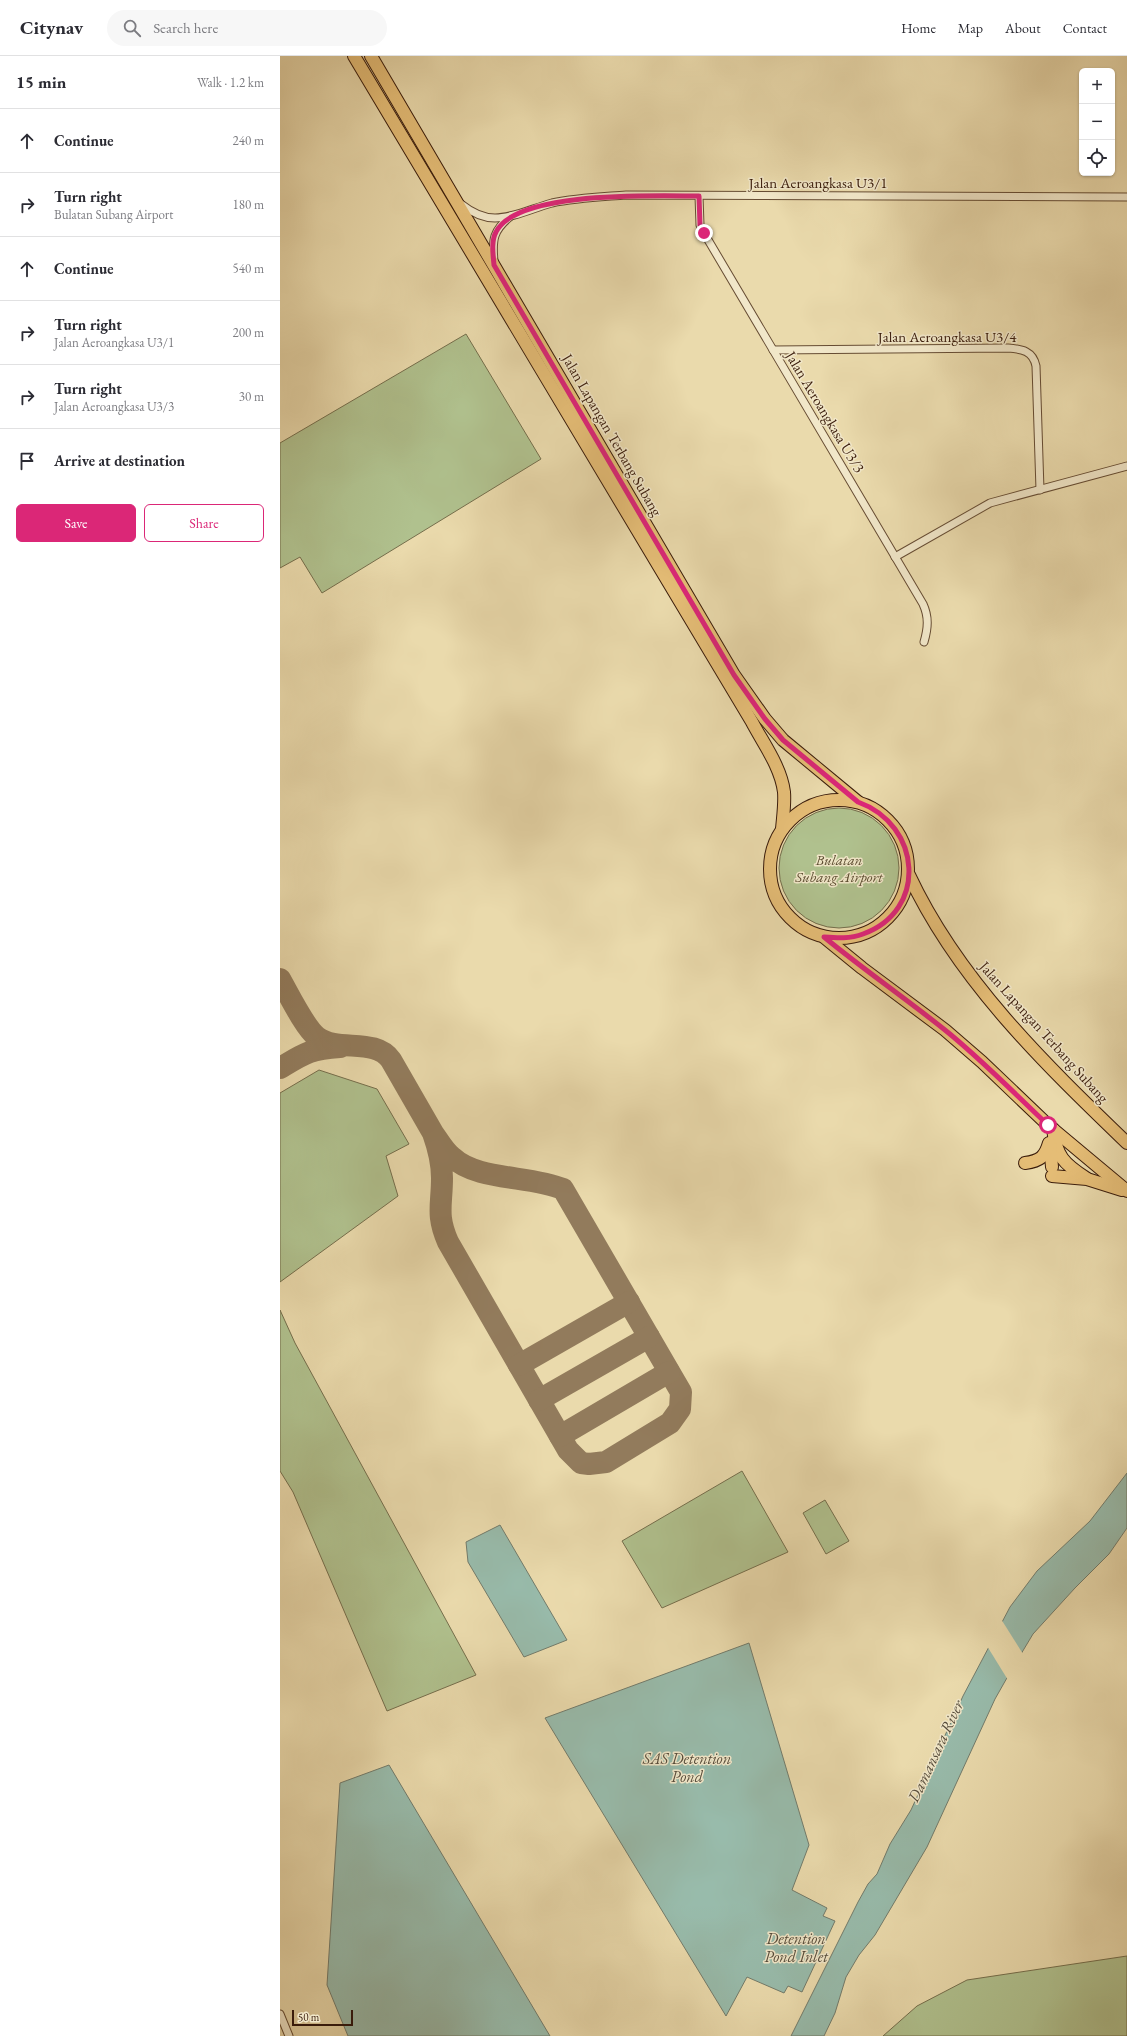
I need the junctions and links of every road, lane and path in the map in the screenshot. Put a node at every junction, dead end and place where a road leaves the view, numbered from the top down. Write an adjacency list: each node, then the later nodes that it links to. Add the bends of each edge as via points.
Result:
1 (354, 56): 14 (main road, Jalan Lapangan Terbang Subang, via 752,722 779,774 785,804)
2 (371, 56): 5 (main road, Jalan Lapangan Terbang Subang)
3 (699, 196): 4 (street, Jalan Aeroangkasa U3/1); 6 (street, Jalan Aeroangkasa U3/1, via 626,195 580,199 552,203); 8 (street, Jalan Aeroangkasa U3/3, via 700,225)
4 (1127, 197)
5 (456, 200): 6 (street, Jalan Aeroangkasa U3/1, via 479,215 495,218); 7 (main road, Jalan Lapangan Terbang Subang)
6 (511, 216): 7 (street, Jalan Aeroangkasa U3/1, via 496,232 493,246)
7 (494, 265): 13 (main road, Jalan Lapangan Terbang Subang, via 734,675 783,740)
8 (773, 350): 10 (street, Jalan Aeroangkasa U3/4, via 1008,348 1026,351 1035,359 1036,366); 11 (street, Jalan Aeroangkasa U3/3)
9 (1127, 466): 10 (street)
10 (1040, 490): 11 (street, via 980,507)
11 (895, 557): 12 (street, Jalan Aeroangkasa U3/3, via 926,610 928,628)
12 (924, 642)
13 (858, 802): 14 (main road, via 837,800 816,804 797,814); 15 (main road, via 880,814 900,835 907,850)
14 (782, 829): 16 (main road, via 773,846 770,865 778,903 790,918 806,930)
15 (909, 875): 16 (main road, via 898,906 880,925 856,936); 18 (main road, Jalan Lapangan Terbang Subang, via 936,928 968,974 1084,1102)
16 (824, 937): 17 (main road, via 945,1030 982,1062)
17 (1050, 1132): 19 (main road, via 1045,1155 1040,1160); 20 (main road, via 1061,1159); 20 (main road, via 1052,1171); 21 (main road)
18 (1127, 1143)
19 (1025, 1163)
20 (1087, 1179): 21 (main road)
21 (1127, 1191)
22 (280, 2014): 23 (street)
23 (289, 2036)

